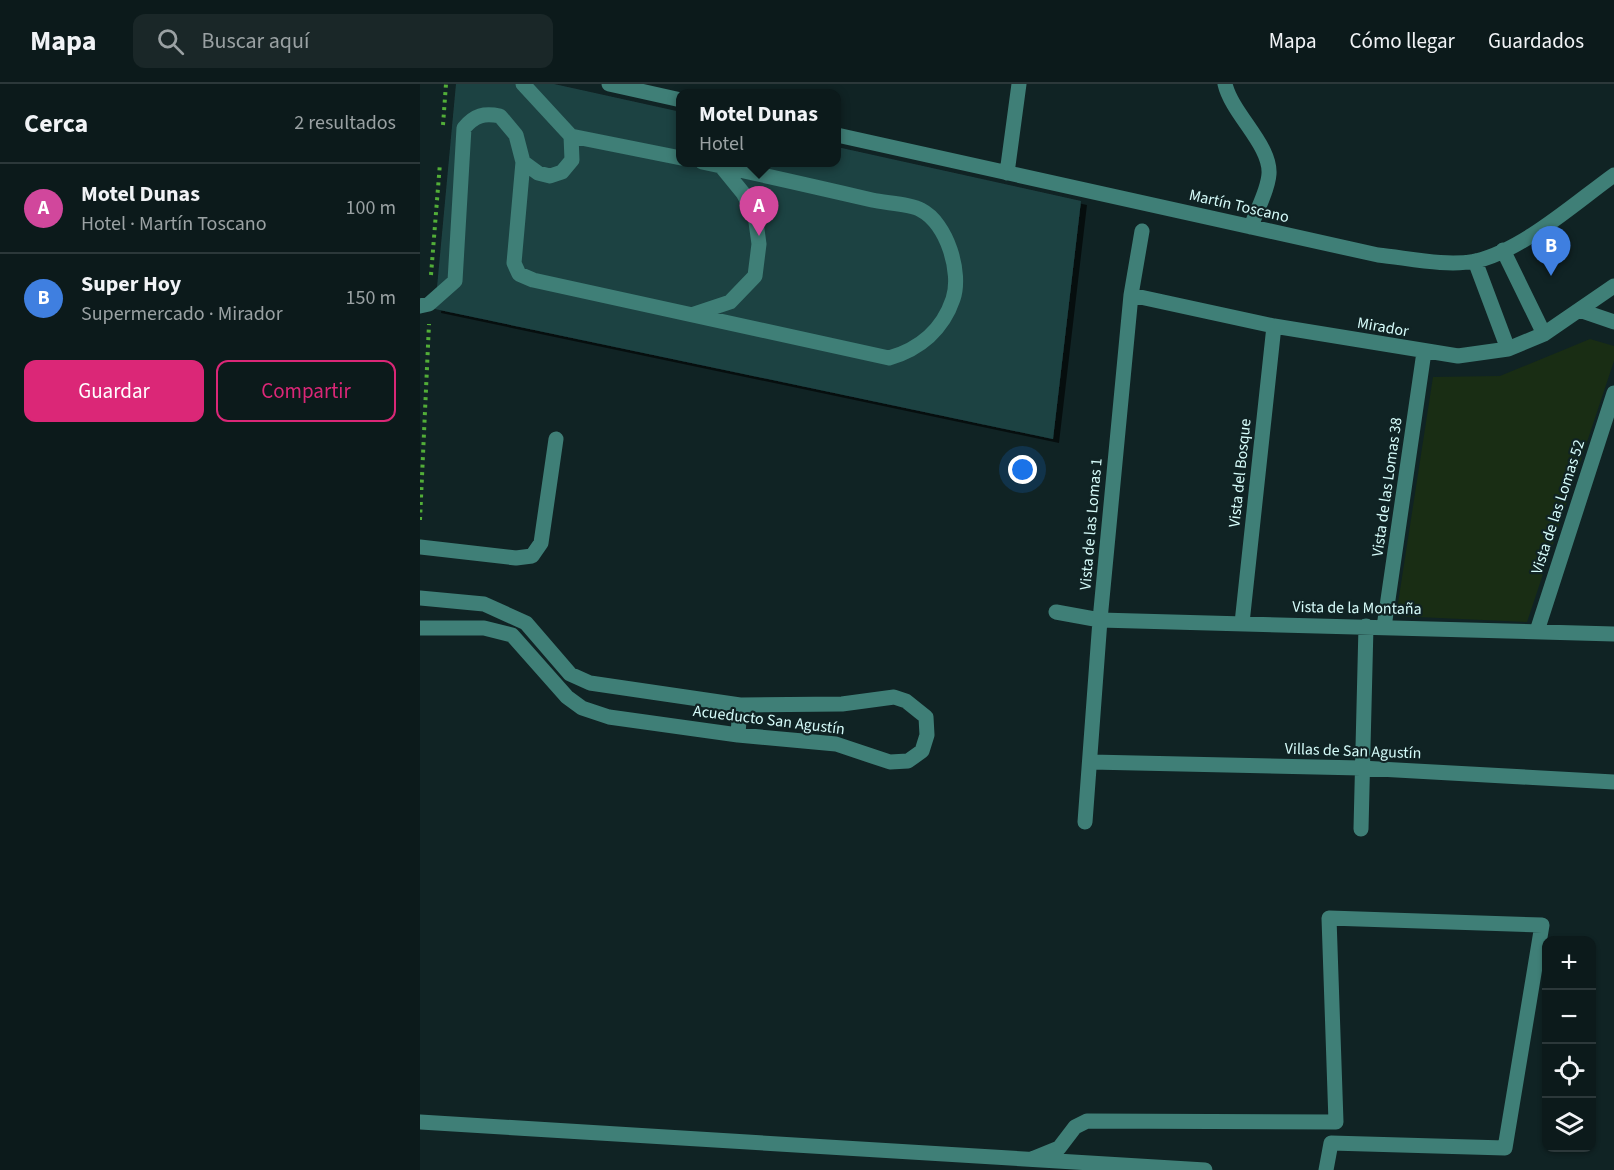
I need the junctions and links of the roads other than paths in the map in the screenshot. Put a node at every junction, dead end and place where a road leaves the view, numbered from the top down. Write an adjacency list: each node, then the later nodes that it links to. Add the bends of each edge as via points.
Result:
1 (523, 84): 6 (street)
2 (609, 84): 5 (street)
3 (1018, 84): 12 (street)
4 (1225, 84): 14 (street, via 1228,97 1268,159 1269,176)
5 (676, 99)
6 (571, 136): 8 (street); 9 (street, via 572,160 562,172 550,176 537,173)
7 (841, 136): 12 (street, Martín Toscano)
8 (676, 157)
9 (523, 162): 20 (street, via 516,135 500,116 472,118 464,128 454,281 429,304); 22 (street, via 514,263 519,274)
10 (722, 167): 22 (street, via 755,215 759,244 755,276 730,302)
11 (726, 167): 22 (street, via 921,210 949,243 956,268 955,296 947,316 930,335 910,352 889,358)
12 (1007, 173): 14 (street, Martín Toscano)
13 (1614, 176): 16 (street, Martín Toscano)
14 (1251, 227): 17 (street, Martín Toscano, via 1378,255)
15 (1142, 231): 19 (street, Vista de las Lomas 1)
16 (1503, 250): 17 (street, Martín Toscano); 25 (street)
17 (1475, 261): 26 (street)
18 (1614, 286): 21 (street, Mirador)
19 (1131, 295): 24 (street, Mirador); 33 (street, Vista de las Lomas 1)
20 (420, 306)
21 (1580, 310): 23 (street); 25 (street, Mirador)
22 (694, 314)
23 (1614, 322)
24 (1274, 327): 27 (street, Mirador); 35 (street, Vista del Bosque)
25 (1544, 334): 26 (street, Mirador)
26 (1508, 349): 27 (street, Mirador, via 1458,356)
27 (1424, 352): 37 (street, Vista de las Lomas 38)
28 (1614, 393): 39 (street, Vista de las Lomas 52)
29 (556, 439): 30 (street, via 541,543 532,556 516,558)
30 (420, 547)
31 (420, 598): 34 (street, Acueducto San Agustín, via 484,604)
32 (1056, 612): 33 (street, Vista de la Montaña)
33 (1100, 620): 35 (street, Vista de la Montaña); 44 (street, Vista de las Lomas 1)
34 (526, 623): 41 (street); 42 (street, Acueducto San Agustín, via 570,674 590,683)
35 (1242, 623): 36 (street, Vista de la Montaña)
36 (1366, 626): 37 (street, Vista de la Montaña); 45 (street)
37 (1384, 627): 39 (street, Vista de la Montaña)
38 (420, 628): 41 (street, via 484,628)
39 (1537, 631): 40 (street, Vista de la Montaña)
40 (1614, 634)
41 (512, 635): 43 (street, Acueducto San Agustín, via 559,689 582,708 609,717)
42 (740, 705): 43 (street); 43 (street, Acueducto San Agustín, via 842,704 894,698 906,701 926,717 927,735 922,751 908,760 890,762 836,744)
43 (738, 735)
44 (1091, 762): 45 (street, Villas de San Agustín); 47 (street, Vista de las Lomas 1)
45 (1362, 768): 46 (street, Villas de San Agustín); 48 (street)
46 (1614, 782)
47 (1085, 822)
48 (1361, 829)
49 (420, 1122): 50 (street)
50 (1032, 1159): 51 (street); 53 (street, via 1059,1148 1075,1127 1087,1121 1336,1122 1329,918 1542,925 1505,1148 1331,1143)
51 (1072, 1166): 52 (street)
52 (1205, 1170)
53 (1326, 1170)

